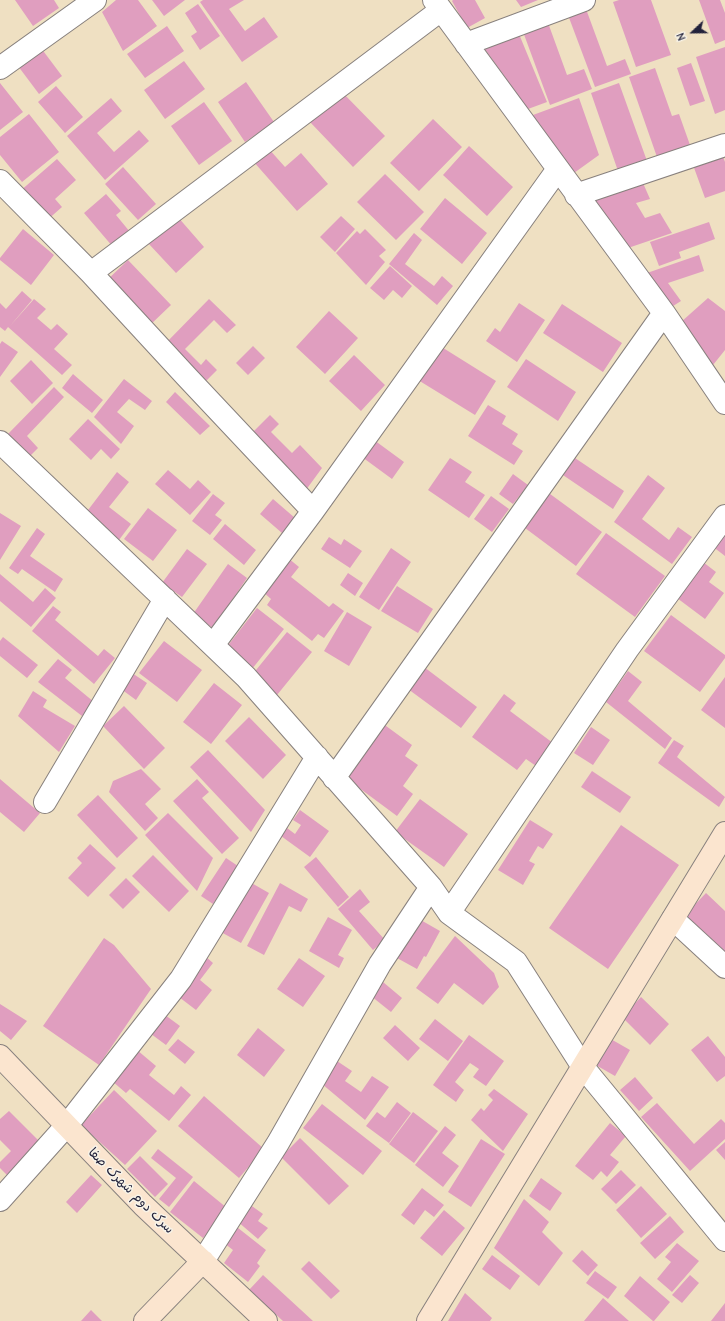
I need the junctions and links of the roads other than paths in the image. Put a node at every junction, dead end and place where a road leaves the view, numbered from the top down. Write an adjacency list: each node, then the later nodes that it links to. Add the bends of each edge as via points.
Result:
1 (95, 0): 5 (street)
2 (584, 0): 4 (street)
3 (438, 5): 4 (street); 10 (street)
4 (466, 44): 7 (street)
5 (0, 68)
6 (725, 145): 9 (street)
7 (558, 169): 9 (street); 14 (street)
8 (0, 182): 10 (street)
9 (576, 195): 11 (street)
10 (91, 273): 14 (street)
11 (664, 313): 12 (street); 19 (street)
12 (725, 403)
13 (0, 442): 16 (street)
14 (313, 511): 17 (street)
15 (725, 516): 23 (street, via 627,650)
16 (165, 599): 17 (street); 20 (street)
17 (213, 645): 18 (street, via 246,677)
18 (317, 757): 19 (street); 28 (street, via 181,979)
19 (334, 778): 22 (street)
20 (46, 802)
21 (725, 834): 24 (street)
22 (431, 887): 23 (street); 31 (street, via 380,964 278,1143)
23 (449, 913): 27 (street, via 516,962)
24 (673, 919): 25 (street); 27 (street)
25 (725, 967)
26 (0, 1056): 28 (street, سرک دوم شهرک صفا)
27 (583, 1067): 30 (street); 34 (street)
28 (67, 1125): 29 (street); 31 (street, سرک دوم شهرک صفا, via 143,1205)
29 (0, 1200)
30 (725, 1240)
31 (203, 1261): 32 (street); 33 (street, سرک دوم شهرک صفا)
32 (145, 1321)
33 (266, 1321)
34 (428, 1321)

